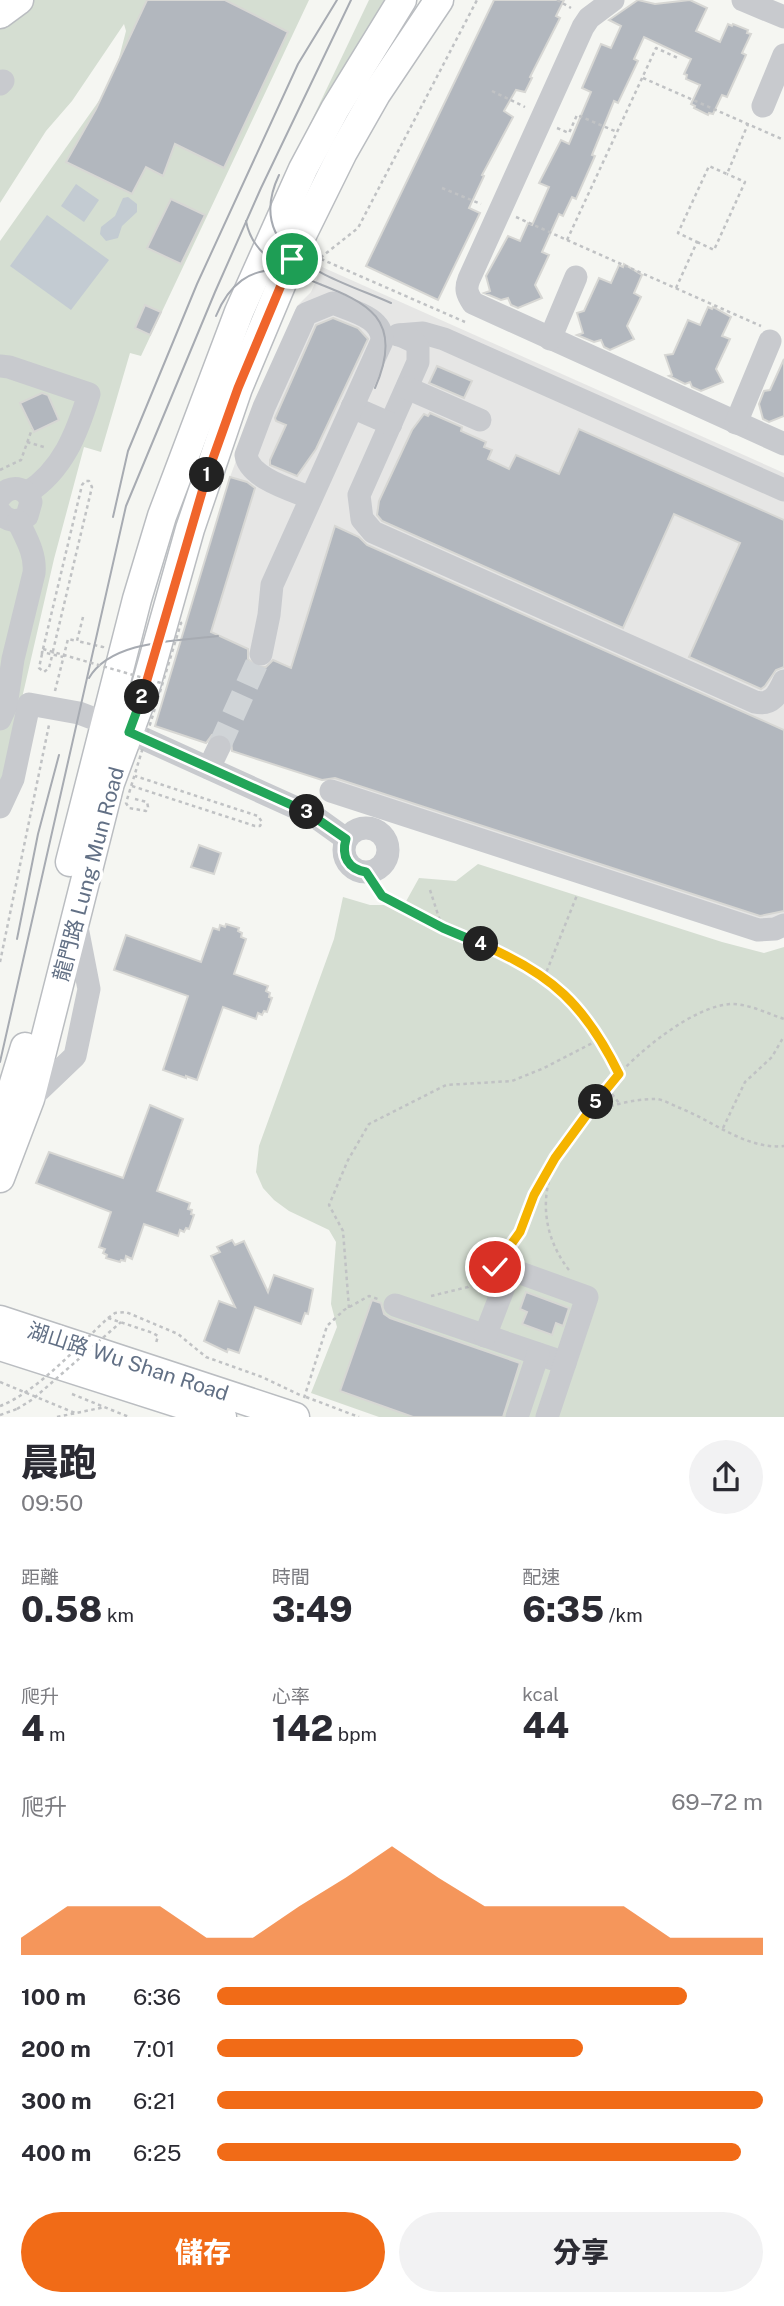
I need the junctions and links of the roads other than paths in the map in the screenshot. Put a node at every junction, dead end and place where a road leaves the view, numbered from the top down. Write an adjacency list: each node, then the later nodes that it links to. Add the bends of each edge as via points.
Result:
1 (402, 0): 27 (main road, 龍門路 Lung Mun Road, via 303,169 239,312 162,516 137,599)
2 (439, 0): 27 (main road, 龍門路 Lung Mun Road, via 376,94 303,234 256,342 205,481 159,644)
3 (612, 0): 11 (street, via 583,27 466,287 473,303)
4 (743, 0): 5 (street)
5 (784, 17)
6 (784, 55): 7 (street)
7 (762, 106)
8 (576, 277): 11 (street)
9 (769, 335): 16 (street)
10 (391, 338): 13 (street, via 413,341 420,355); 14 (street); 19 (street, via 422,333 444,339); 22 (street, via 374,322 333,303 306,314 246,455 257,474)
11 (550, 339): 16 (street)
12 (0, 366): 20 (street, via 89,394 78,430 54,472)
13 (407, 388): 15 (street); 17 (street)
14 (352, 407): 17 (street); 22 (street)
15 (480, 420)
16 (736, 423): 18 (street)
17 (391, 424): 25 (street, via 359,495 362,519 373,532 755,702 774,699)
18 (784, 444)
19 (784, 490)
20 (27, 493): 21 (street, via 11,488); 23 (street, via 30,512)
21 (0, 497)
22 (311, 498): 24 (street, via 272,586)
23 (9, 517): 26 (street, via 35,561)
24 (261, 654)
25 (784, 681)
26 (0, 719)
27 (117, 727): 29 (street, via 79,713 29,704); 30 (street); 35 (main road, 龍門路 Lung Mun Road); 36 (main road, 龍門路 Lung Mun Road, via 110,783 30,1099)
28 (219, 747): 30 (street)
29 (8, 763): 32 (street, via 13,779)
30 (209, 768): 33 (street, via 314,816)
31 (331, 791): 34 (street, via 758,930)
32 (0, 807)
33 (346, 839): 33 (street, via 358,829 373,829 388,846 385,861 374,871 358,871 344,854)
34 (784, 925)
35 (0, 1129)
36 (0, 1178)
37 (395, 1305): 39 (street)
38 (0, 1320): 43 (main road, 湖山路 Wu Shan Road)
39 (485, 1336): 41 (street); 42 (street, via 510,1271 517,1271 587,1297)
40 (0, 1346): 44 (main road, 湖山路 Wu Shan Road)
41 (538, 1354): 42 (street); 45 (street)
42 (565, 1363): 46 (street)
43 (300, 1407)
44 (222, 1417)
45 (517, 1417)
46 (547, 1417)

